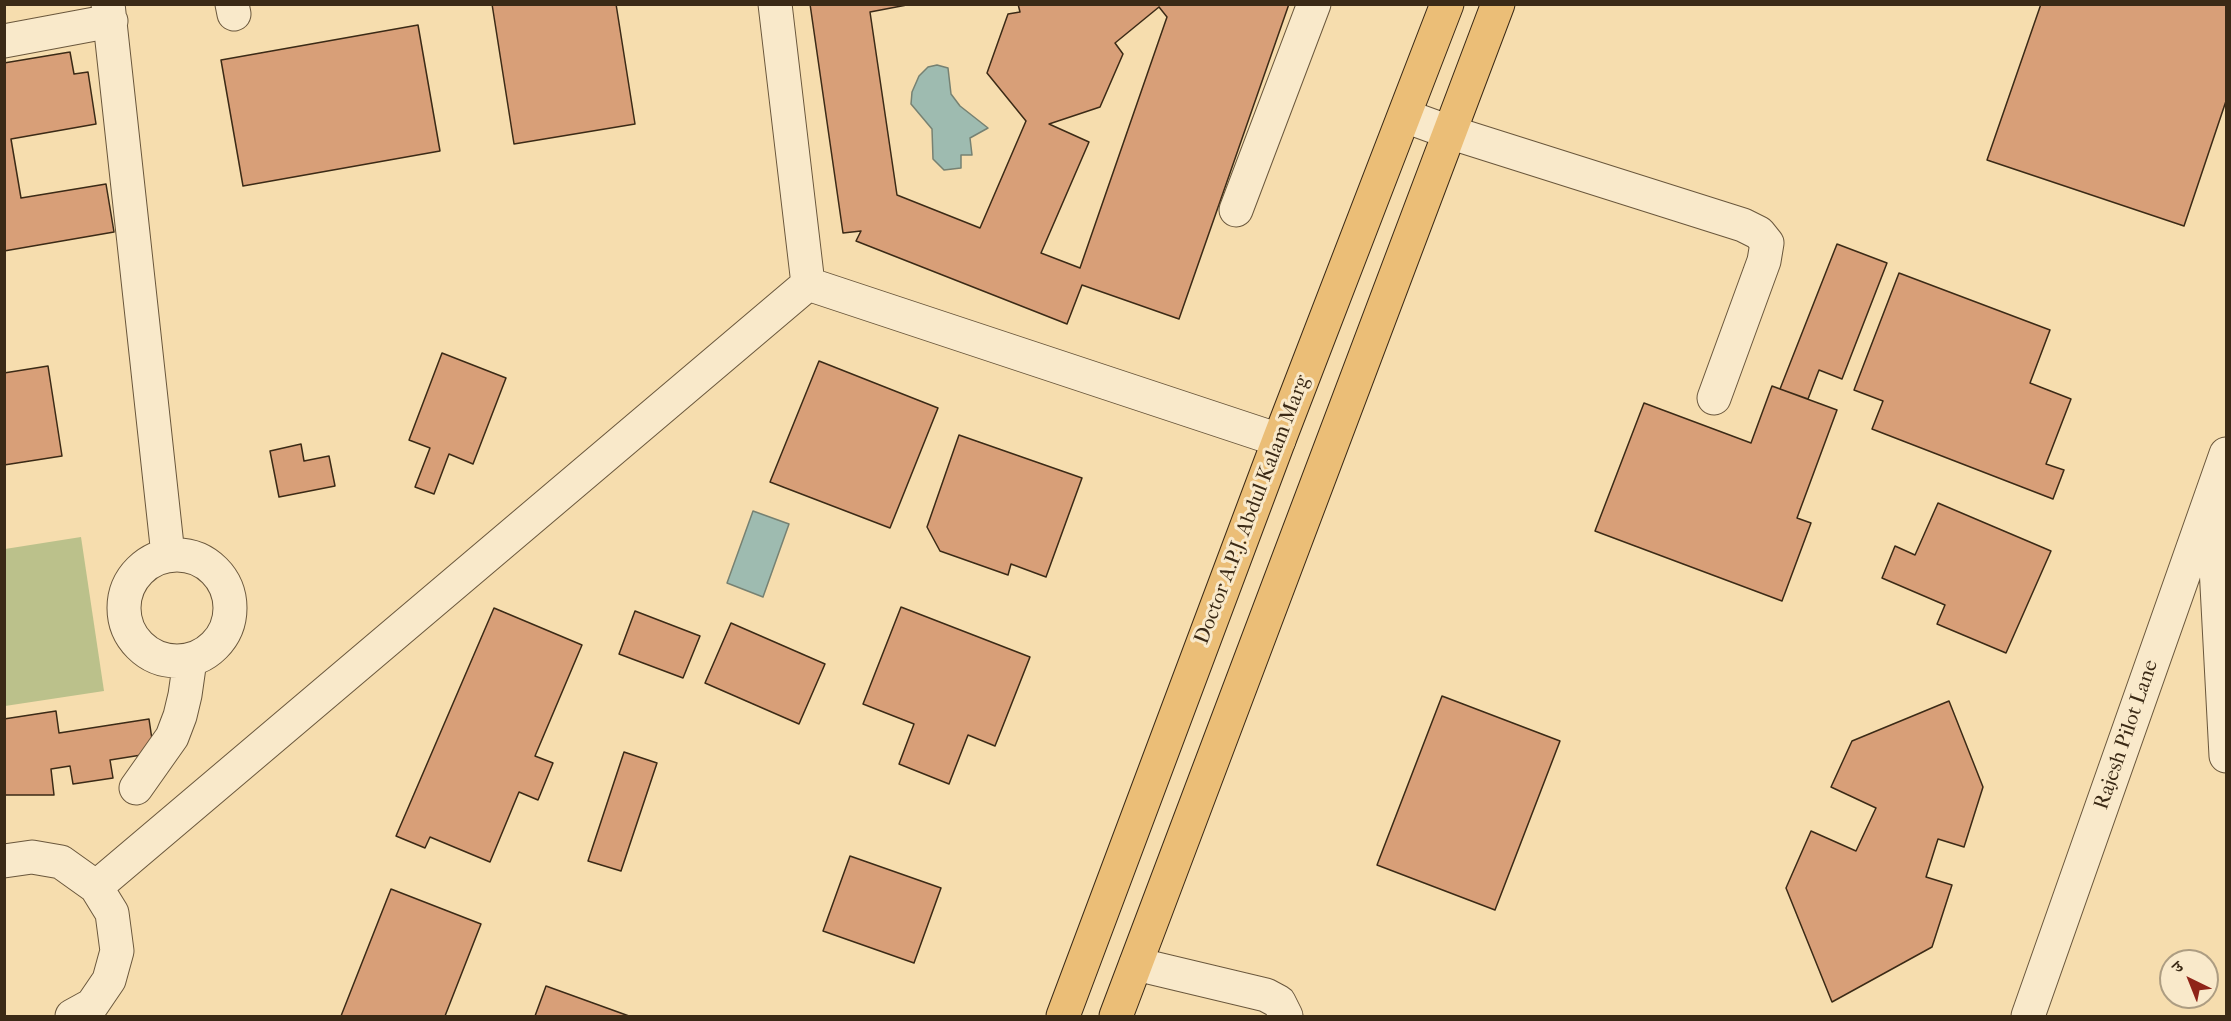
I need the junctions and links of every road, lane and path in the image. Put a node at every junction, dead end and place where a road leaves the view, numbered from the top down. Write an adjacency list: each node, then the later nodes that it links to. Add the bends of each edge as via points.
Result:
1 (776, 4): 10 (street)
2 (1314, 4): 9 (street)
3 (1447, 4): 7 (main road, Doctor A.P.J. Abdul Kalam Marg)
4 (1498, 4): 8 (main road)
5 (110, 13): 6 (street); 15 (street)
6 (4, 41)
7 (1405, 116): 8 (street); 12 (main road, Doctor A.P.J. Abdul Kalam Marg)
8 (1449, 132): 11 (street, via 1759,233 1767,243 1764,261); 21 (main road)
9 (1236, 210)
10 (808, 284): 12 (street); 20 (street)
11 (1714, 398)
12 (1280, 440): 23 (main road, Doctor A.P.J. Abdul Kalam Marg)
13 (2226, 454): 14 (street, Rajesh Pilot Lane)
14 (2212, 494): 17 (street); 26 (street, Rajesh Pilot Lane)
15 (168, 555): 16 (street, via 204,561 225,583 231,601 230,620 223,637); 16 (street, via 150,561 132,579 125,596 124,614 129,632 153,656 171,661)
16 (190, 660): 18 (street, via 185,695 172,737)
17 (2226, 756)
18 (136, 788)
19 (4, 861): 20 (street, via 32,857 61,862)
20 (96, 887): 22 (street, via 112,913 117,951 109,980 92,1005)
21 (1136, 964): 24 (main road); 25 (street, via 1266,995 1279,1002)
22 (72, 1017)
23 (1063, 1017)
24 (1116, 1017)
25 (1286, 1017)
26 (2028, 1017)

